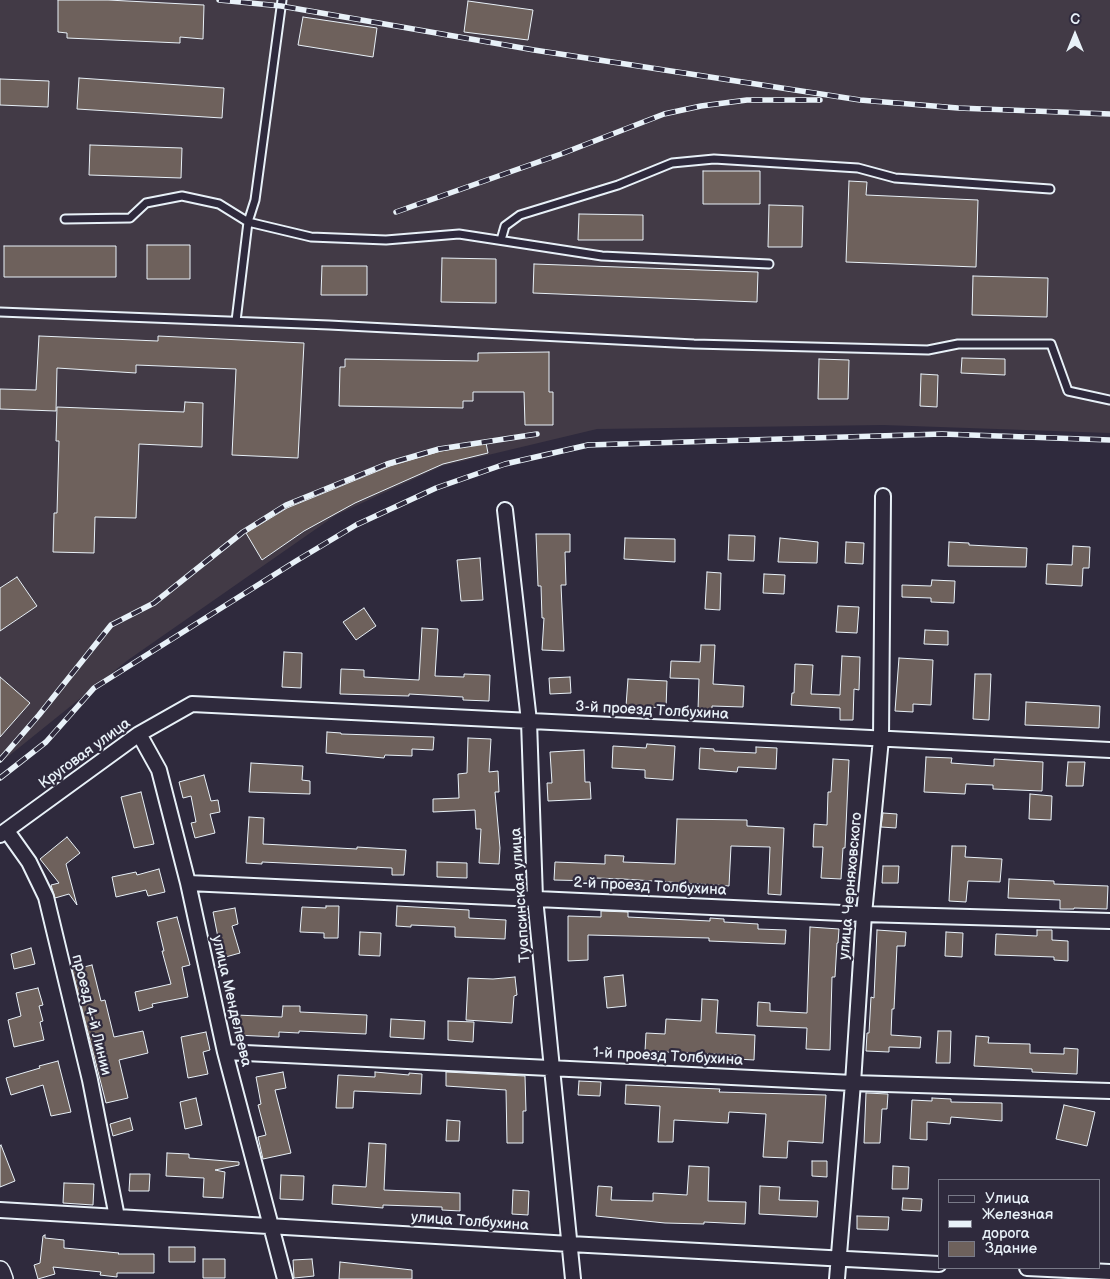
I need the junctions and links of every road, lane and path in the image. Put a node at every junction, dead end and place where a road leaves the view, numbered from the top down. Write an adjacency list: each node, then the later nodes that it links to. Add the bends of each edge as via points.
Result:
1 (282, 0): 4 (lane, via 255,200)
2 (1050, 190): 5 (lane, via 895,178 858,168 714,159 672,163 618,186 520,216 504,226)
3 (65, 219): 4 (lane, via 130,218 146,203 182,196 220,204)
4 (248, 222): 5 (lane, via 311,237 386,240 459,234); 8 (lane)
5 (500, 240): 6 (lane, via 602,256)
6 (768, 264)
7 (0, 312): 8 (lane)
8 (236, 321): 9 (lane, via 694,344 928,350 958,344 1051,344 1068,391)
9 (1110, 400)
10 (883, 496): 15 (street, улица Черняховского)
11 (505, 510): 13 (street, Туапсинская улица)
12 (192, 704): 13 (street, 3-й проезд Толбухина); 14 (street, Круговая улица)
13 (529, 721): 15 (street, 3-й проезд Толбухина); 19 (street, Туапсинская улица)
14 (139, 734): 17 (street, Круговая улица); 18 (street, улица Менделеева, via 159,770)
15 (881, 739): 16 (street, 3-й проезд Толбухина); 20 (street, улица Черняховского)
16 (1110, 750)
17 (3, 833): 27 (street, проезд 4-й Линии, via 28,862 46,897 90,1080)
18 (188, 883): 19 (street, 2-й проезд Толбухина); 22 (street, улица Менделеева)
19 (535, 898): 20 (street, 2-й проезд Толбухина); 23 (street, Туапсинская улица)
20 (864, 914): 21 (street, 2-й проезд Толбухина); 24 (street, улица Черняховского)
21 (1110, 921)
22 (225, 1052): 23 (street, 1-й проезд Толбухина); 28 (street, улица Менделеева)
23 (552, 1068): 24 (street, 1-й проезд Толбухина); 29 (street, Туапсинская улица)
24 (853, 1083): 25 (street, 1-й проезд Толбухина); 30 (street, улица Черняховского)
25 (1110, 1091)
26 (0, 1210): 27 (street, улица Толбухина)
27 (117, 1217): 28 (street, улица Толбухина)
28 (271, 1226): 29 (street, улица Толбухина); 36 (street, улица Менделеева)
29 (570, 1244): 30 (street, улица Толбухина); 37 (street, Туапсинская улица)
30 (838, 1259): 31 (street, улица Толбухина); 38 (street, улица Черняховского)
31 (938, 1264)
32 (1048, 1269): 34 (street)
33 (0, 1271): 35 (street)
34 (1110, 1272)
35 (3, 1279)
36 (284, 1279)
37 (573, 1279)
38 (837, 1279)

